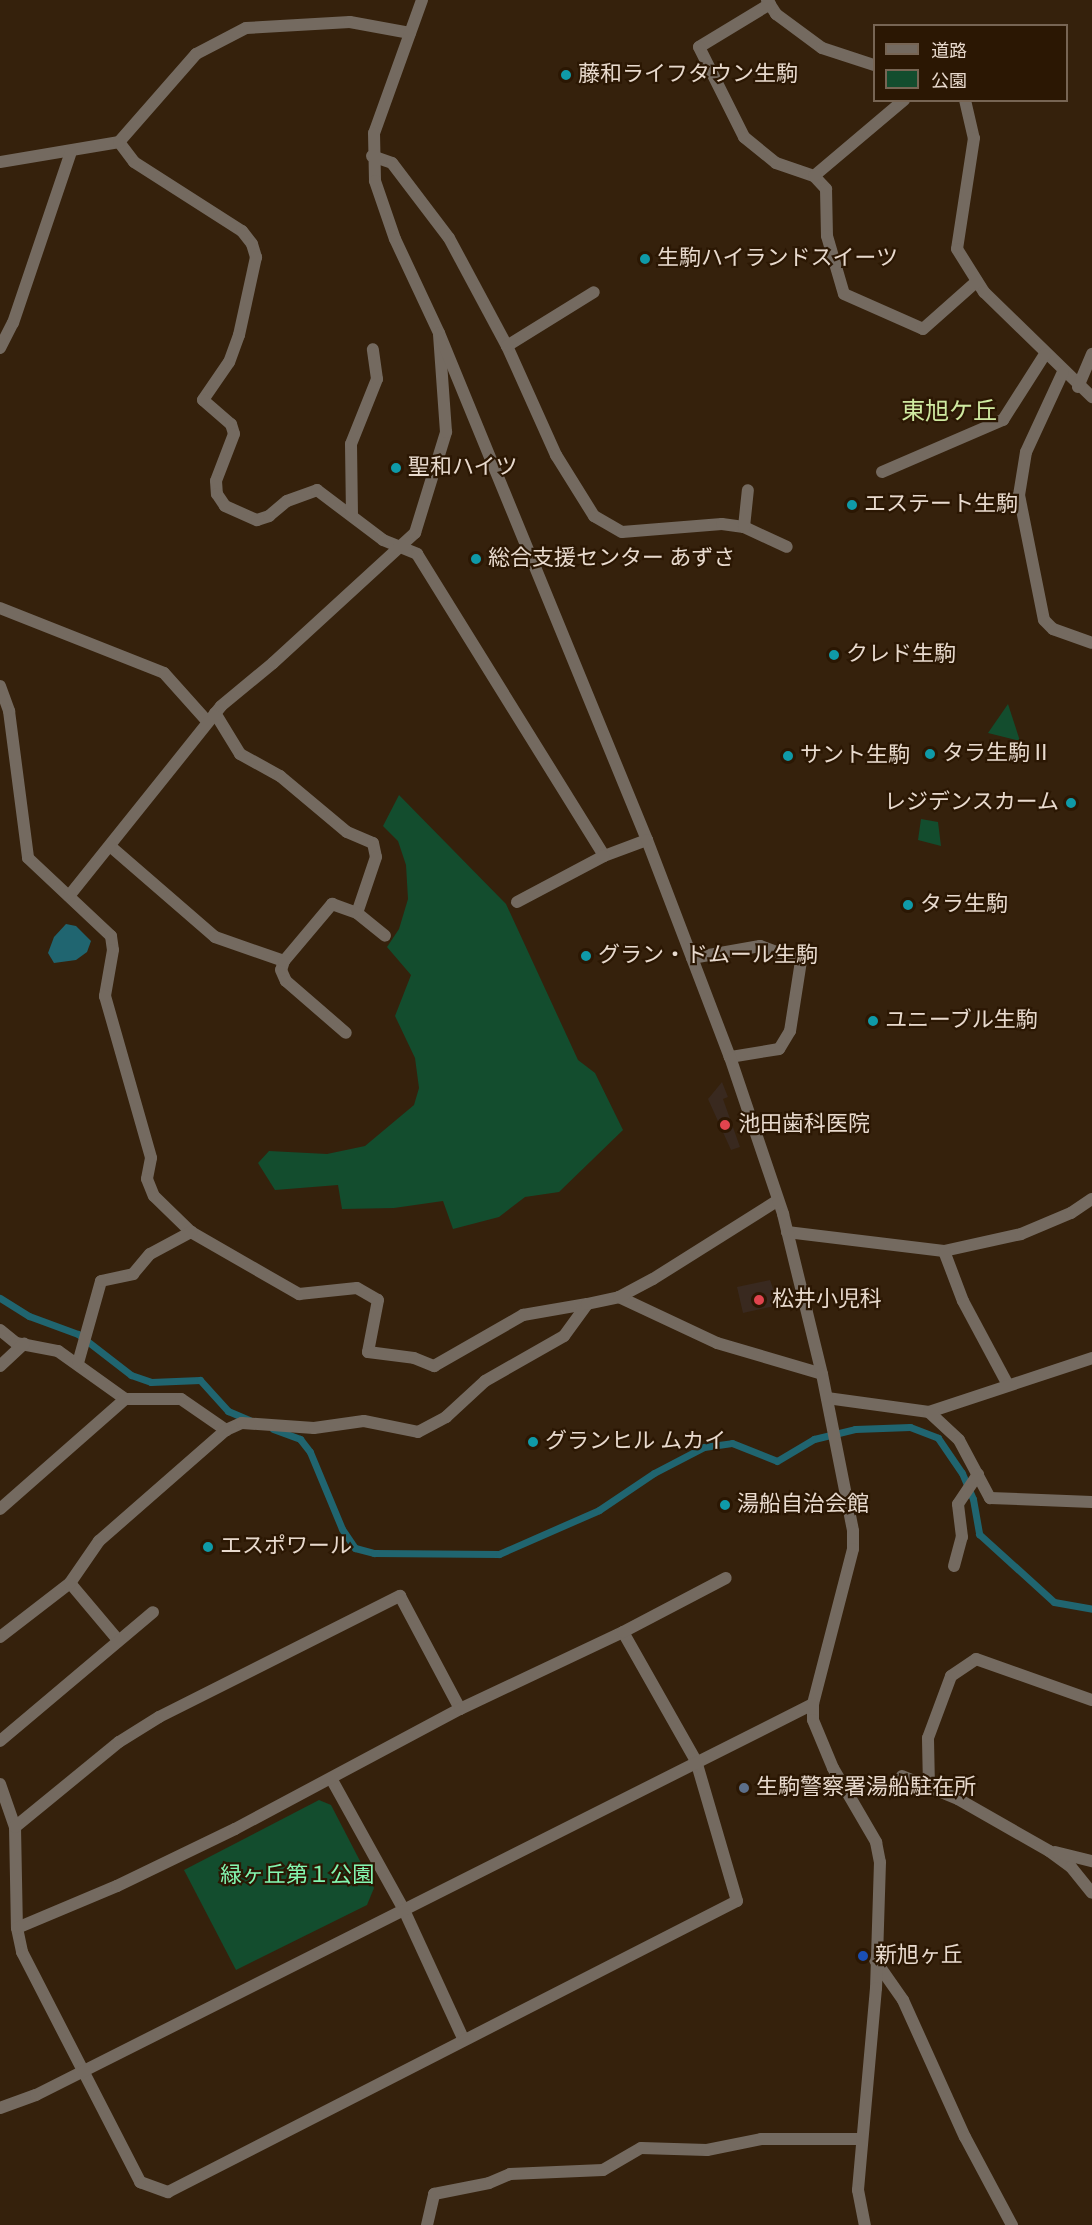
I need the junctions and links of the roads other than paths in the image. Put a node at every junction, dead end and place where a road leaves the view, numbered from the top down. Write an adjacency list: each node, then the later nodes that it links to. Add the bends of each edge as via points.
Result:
1 (422, 0): 3 (street)
2 (768, 2): 4 (street, via 776,14 822,48); 11 (street, via 699,47 744,137 776,163)
3 (410, 33): 7 (street, via 350,22 318,21 246,28 196,54); 9 (street, via 374,133)
4 (873, 65)
5 (902, 102): 11 (street)
6 (965, 102): 12 (street, via 974,138 957,249)
7 (119, 142): 8 (street); 25 (street, via 134,162 242,231 256,257 229,362 203,400 231,424 234,434 216,481 217,494 237,514 257,520 269,516 286,501 317,490)
8 (71, 152): 10 (street); 16 (street, via 13,323)
9 (372, 156): 14 (street, via 375,181 395,239); 15 (street, via 392,163 449,238)
10 (0, 162)
11 (814, 176): 12 (street, via 826,189 827,236 844,294 923,329)
12 (977, 281): 18 (street)
13 (594, 292): 15 (street)
14 (438, 333): 28 (street, via 446,432 415,533); 33 (street)
15 (507, 346): 26 (street, via 581,499 608,527 622,532 722,524)
16 (0, 348)
17 (373, 349): 25 (street, via 377,379 351,444)
18 (1045, 354): 20 (street); 23 (street, via 1003,420)
19 (1092, 354): 21 (street)
20 (1063, 372): 21 (street); 30 (street, via 1026,452 1019,495 1044,620 1053,629)
21 (1078, 387): 22 (street)
22 (1092, 397)
23 (882, 472)
24 (748, 490): 26 (street)
25 (352, 516): 28 (street, via 383,540)
26 (744, 526): 27 (street)
27 (787, 546)
28 (403, 547): 32 (street); 35 (street, via 417,554)
29 (0, 608): 32 (street, via 164,673)
30 (1092, 643)
31 (0, 686): 36 (street, via 9,711 28,858)
32 (211, 717): 34 (street); 38 (street, via 240,754 280,776 347,832 373,843 376,857)
33 (647, 840): 35 (street); 40 (street)
34 (110, 846): 36 (street); 41 (street, via 215,937)
35 (604, 856): 37 (street)
36 (69, 896): 47 (street, via 111,936 113,950 105,996 151,1158 147,1179 154,1196)
37 (517, 902)
38 (357, 913): 39 (street); 41 (street, via 332,904)
39 (386, 936)
40 (692, 958): 43 (street); 43 (street, via 760,946 801,961 790,1031 779,1049)
41 (284, 961): 42 (street, via 281,970 286,981)
42 (346, 1033)
43 (730, 1057): 45 (street)
44 (1092, 1199): 48 (street, via 1071,1213 1022,1234)
45 (777, 1201): 46 (street); 49 (street)
46 (788, 1232): 48 (street); 56 (street)
47 (191, 1233): 50 (street, via 299,1294 357,1288 378,1300 368,1352 414,1358 434,1366 523,1315); 54 (street, via 150,1254 133,1274 101,1281)
48 (944, 1251): 57 (street, via 963,1301)
49 (620, 1297): 50 (street); 56 (street, via 717,1343)
50 (587, 1304): 61 (street, via 564,1335 485,1381 446,1417 418,1432 364,1421 314,1428 242,1423)
51 (0, 1330): 52 (street)
52 (24, 1344): 54 (street, via 58,1351); 55 (street)
53 (1092, 1358): 57 (street)
54 (78, 1363): 59 (street)
55 (0, 1366)
56 (822, 1374): 58 (street)
57 (1007, 1383): 60 (street)
58 (827, 1398): 60 (street); 73 (street, via 853,1549)
59 (125, 1399): 61 (street, via 181,1399); 64 (street)
60 (929, 1412): 62 (street, via 959,1440)
61 (226, 1430): 67 (street, via 99,1541)
62 (978, 1474): 63 (street, via 990,1498); 65 (street, via 958,1504 962,1537)
63 (1092, 1502)
64 (0, 1509)
65 (954, 1566)
66 (726, 1578): 69 (street)
67 (70, 1583): 70 (street); 71 (street)
68 (153, 1612): 71 (street)
69 (623, 1632): 74 (street); 76 (street)
70 (0, 1637)
71 (118, 1640): 75 (street)
72 (1092, 1700): 80 (street, via 976,1659 951,1676 928,1738)
73 (813, 1704): 76 (street); 87 (street, via 813,1720 824,1748 876,1842 880,1900)
74 (460, 1709): 78 (street); 81 (street, via 400,1596 159,1717 119,1742)
75 (0, 1741)
76 (696, 1761): 85 (street); 88 (street, via 736,1901)
77 (902, 1776): 80 (street)
78 (332, 1780): 85 (street); 86 (street, via 117,1886)
79 (0, 1784): 81 (street)
80 (929, 1787): 82 (street)
81 (15, 1827): 86 (street)
82 (1050, 1851): 83 (street); 84 (street, via 1071,1867)
83 (1092, 1862)
84 (1092, 1893)
85 (404, 1910): 88 (street); 89 (street)
86 (17, 1928): 89 (street, via 22,1952)
87 (875, 1960): 91 (street); 92 (street, via 903,2000 965,2137)
88 (463, 2038): 89 (street, via 168,2192 140,2182)
89 (81, 2069): 90 (street, via 36,2095)
90 (0, 2108)
91 (860, 2139): 93 (street, via 761,2139 707,2150 640,2148 603,2170 510,2174 489,2183 434,2194); 94 (street, via 858,2190)
92 (1013, 2224)
93 (427, 2225)
94 (865, 2225)

